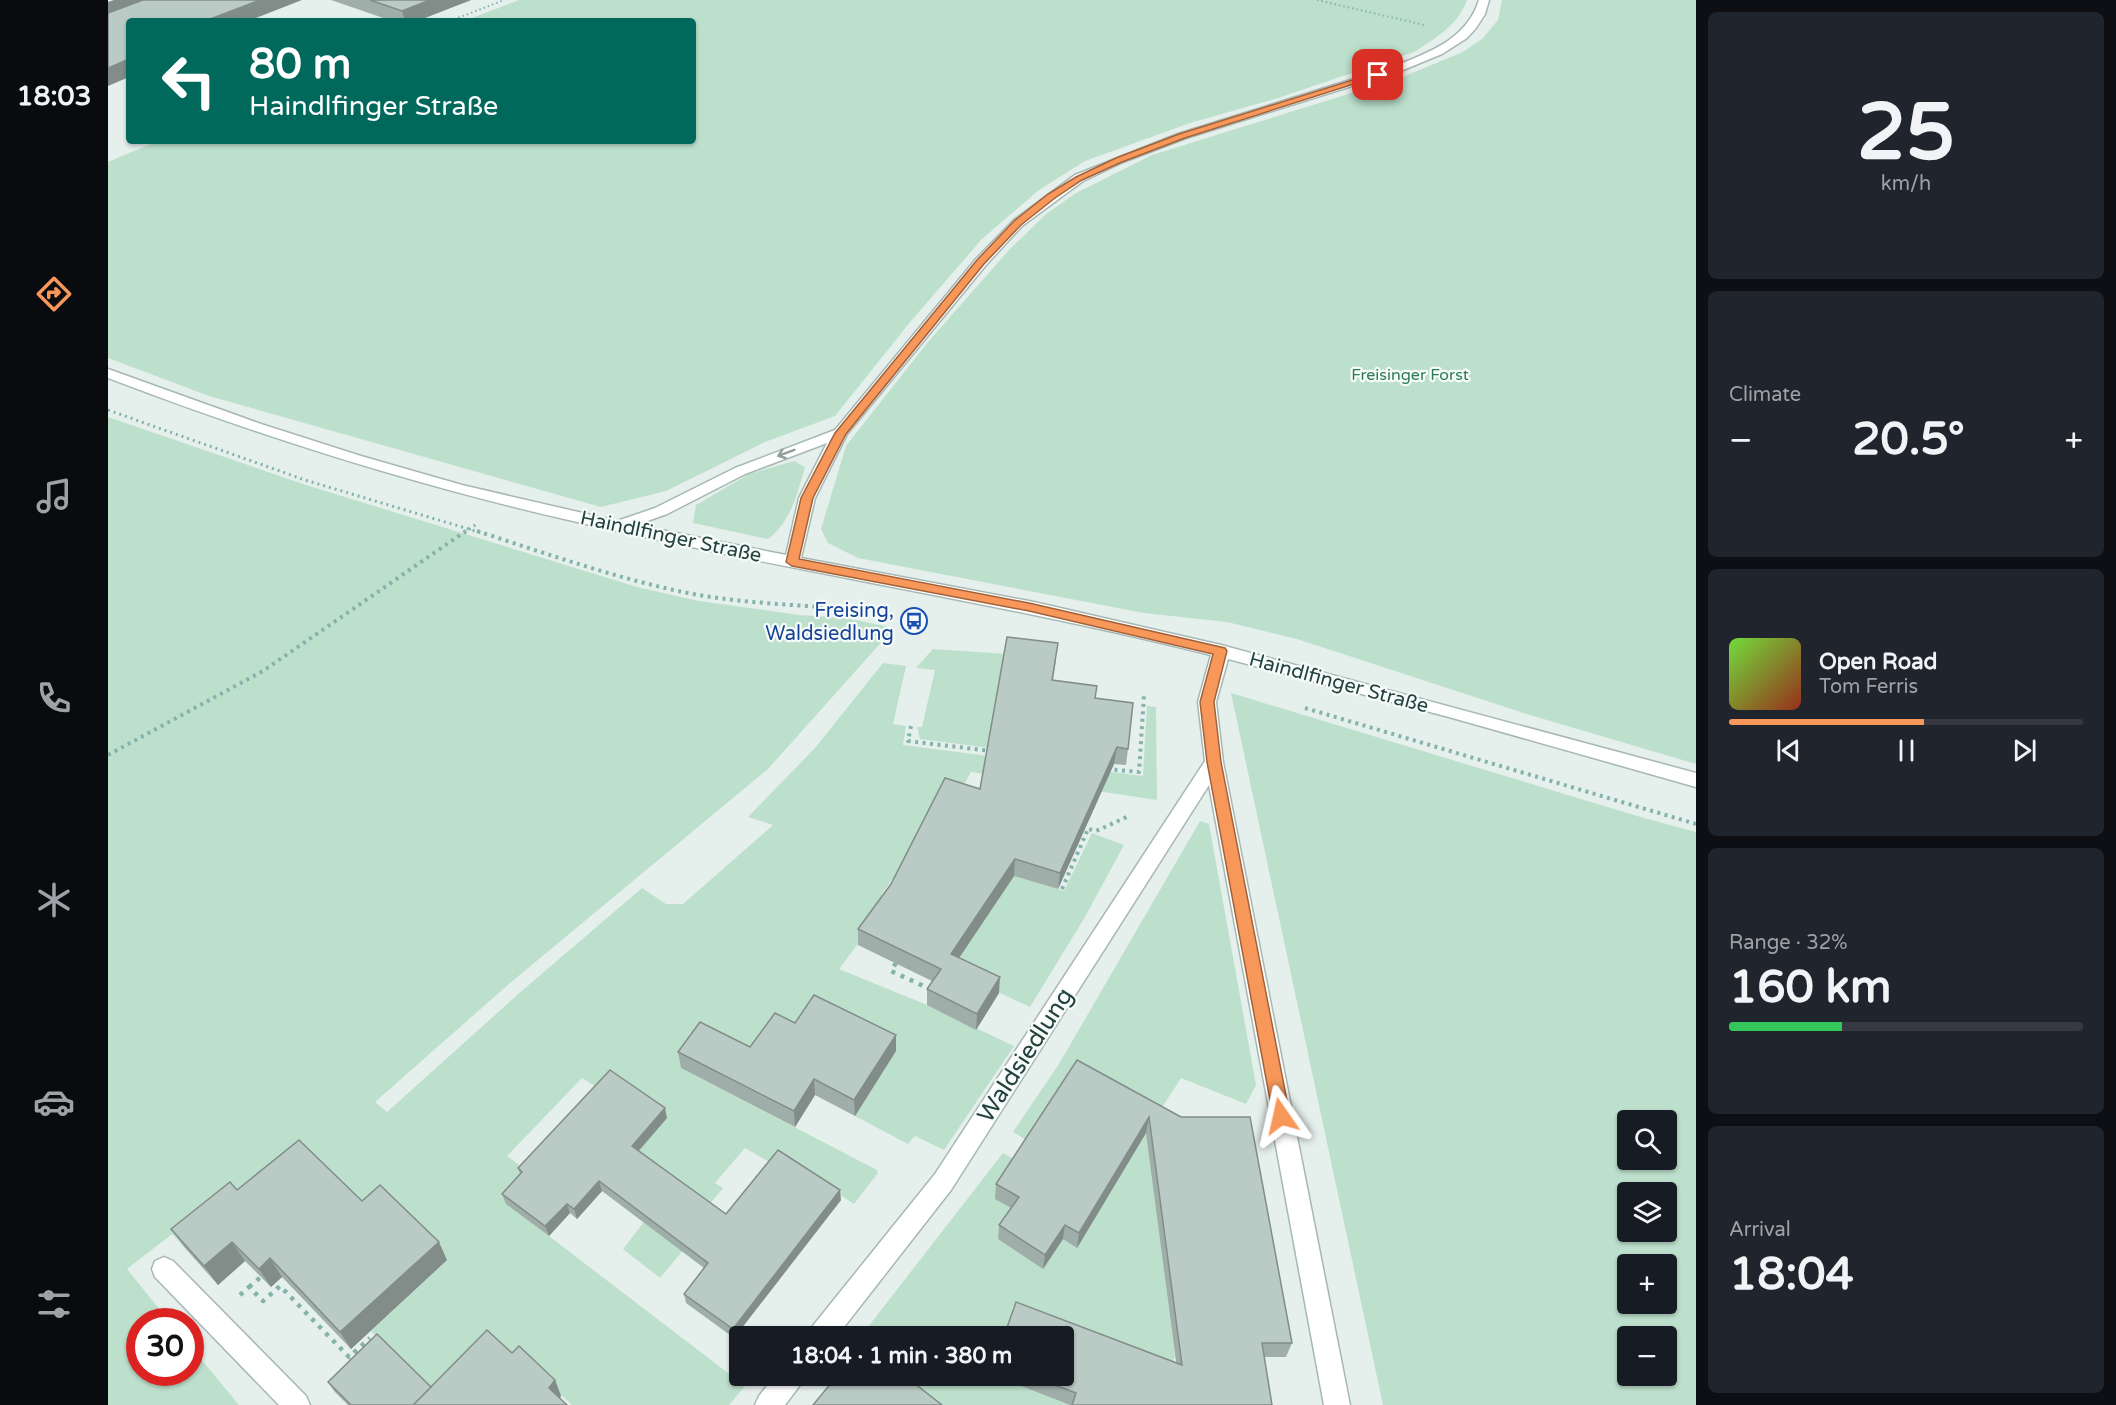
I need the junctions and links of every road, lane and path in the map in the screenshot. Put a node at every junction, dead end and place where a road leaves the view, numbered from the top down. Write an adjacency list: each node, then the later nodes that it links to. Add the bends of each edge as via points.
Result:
1 (504, 0): 4 (path)
2 (1317, 0): 5 (path)
3 (1484, 0): 5 (street)
4 (458, 18)
5 (1465, 34): 7 (street, via 1430,56 1399,68 1182,136 1119,160 1061,190 1017,223 981,262)
6 (108, 373): 8 (street, Haindlfinger Straße, via 256,428)
7 (840, 433): 9 (street, one-way to 9, via 740,471 661,511); 10 (street, via 807,498)
8 (507, 501): 9 (street, Haindlfinger Straße); 16 (path, via 263,670)
9 (619, 526): 10 (street, Haindlfinger Straße)
10 (792, 562): 11 (street, Haindlfinger Straße, via 1029,607)
11 (1221, 651): 17 (street, via 1207,702); 19 (street, Haindlfinger Straße, via 1391,694)
12 (1144, 694): 18 (path, via 1139,772)
13 (1302, 707): 21 (path)
14 (911, 726): 15 (path, via 908,741)
15 (1002, 752)
16 (108, 755)
17 (1214, 762): 31 (street, Waldsiedlung, via 943,1182); 36 (street)
18 (1103, 768)
19 (1696, 780)
20 (1129, 816): 23 (path, via 1096,831)
21 (1696, 824)
22 (1077, 826): 23 (path)
23 (1088, 829): 24 (path)
24 (1062, 889)
25 (896, 963): 26 (path, via 891,971)
26 (936, 992)
27 (164, 1269): 30 (street)
28 (261, 1277): 29 (path)
29 (249, 1287): 30 (path); 32 (path, via 263,1301 280,1286 349,1357)
30 (212, 1318): 34 (street)
31 (829, 1326)
32 (370, 1338)
33 (783, 1386): 35 (street)
34 (297, 1405)
35 (768, 1405)
36 (1337, 1405)

